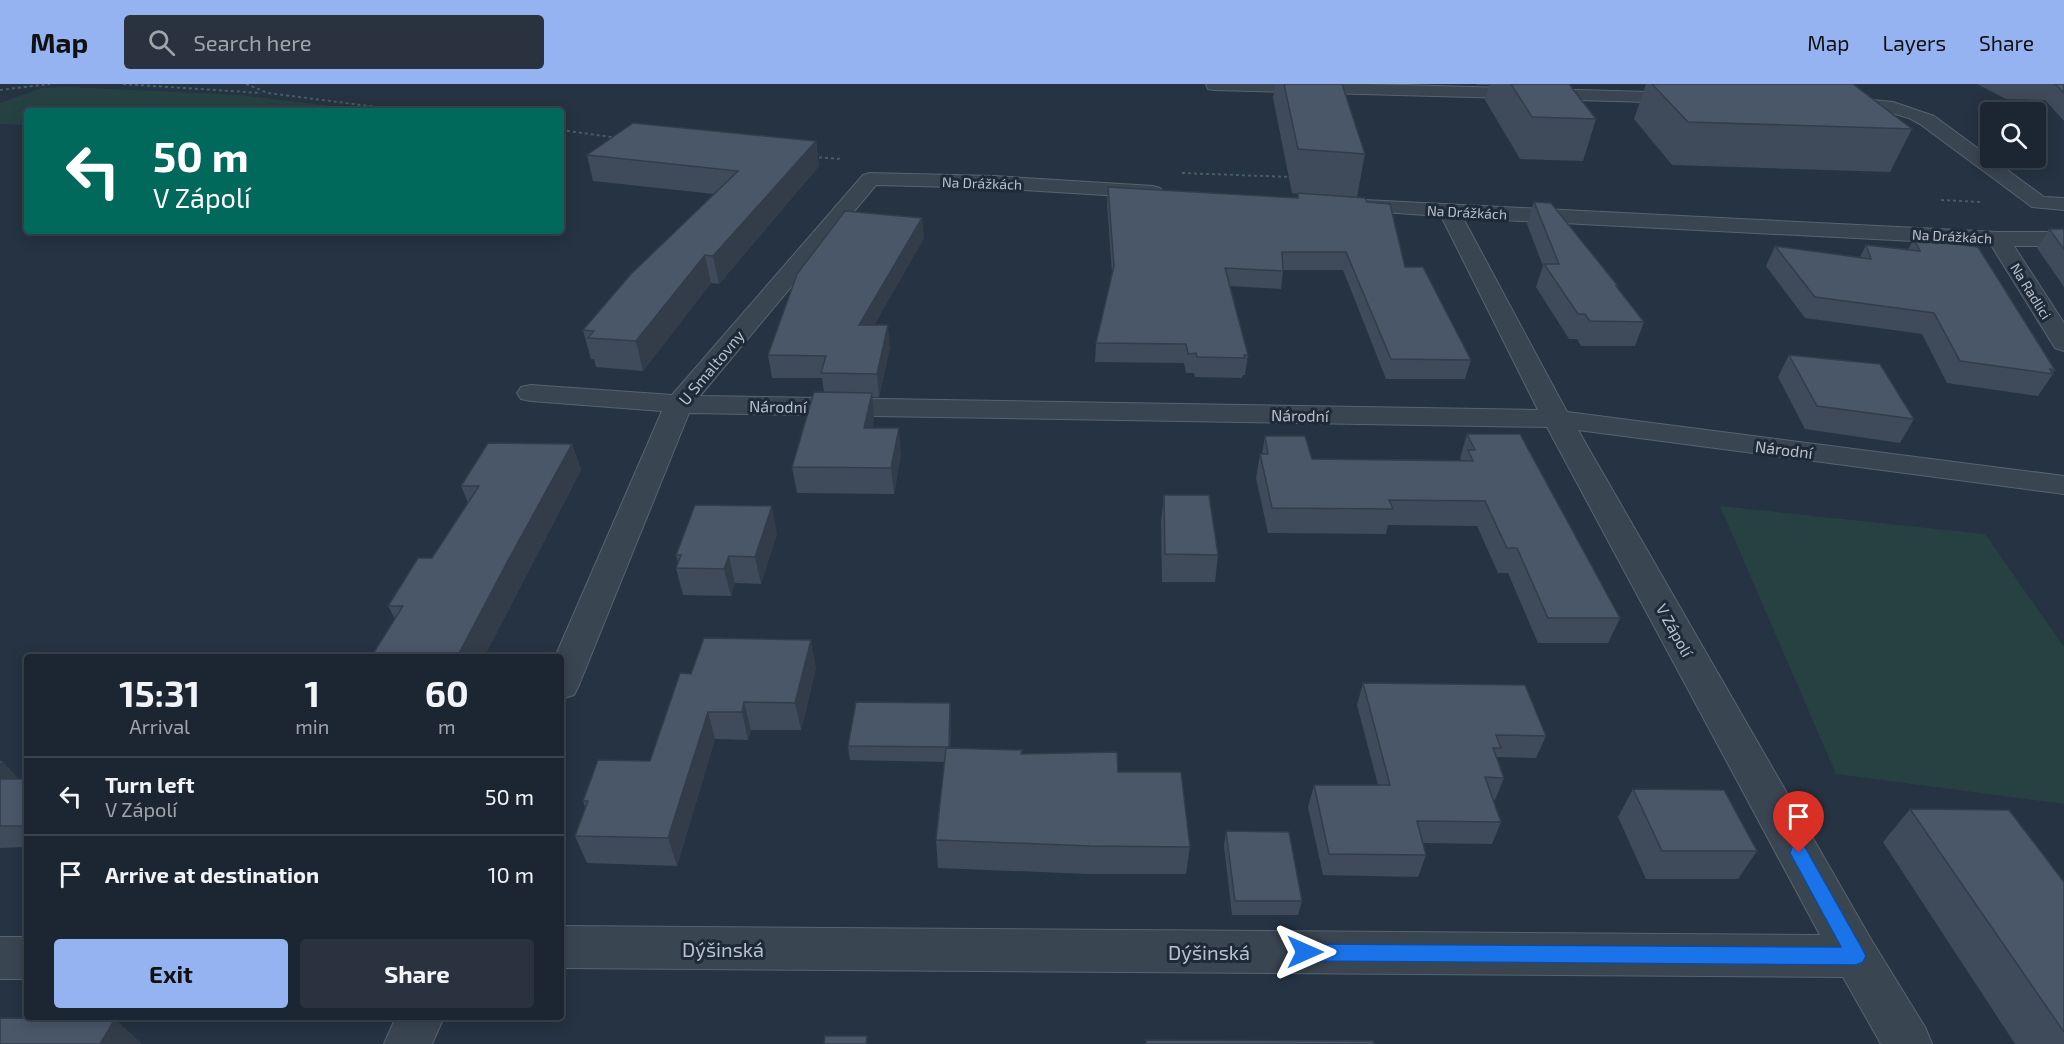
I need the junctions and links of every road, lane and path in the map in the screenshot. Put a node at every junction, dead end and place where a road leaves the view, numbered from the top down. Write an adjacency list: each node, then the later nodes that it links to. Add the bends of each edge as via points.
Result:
1 (50, 84): 7 (path)
2 (123, 84): 8 (path)
3 (246, 84): 8 (path)
4 (1214, 85): 5 (street)
5 (1310, 86): 6 (street)
6 (1510, 89): 9 (street)
7 (0, 90)
8 (268, 93): 11 (path)
9 (1704, 99)
10 (1816, 99): 21 (street, via 1888,104 1909,111 1927,120)
11 (385, 108)
12 (564, 130): 13 (path)
13 (620, 138)
14 (805, 157): 15 (path)
15 (849, 159)
16 (1180, 173): 17 (path)
17 (1297, 177)
18 (870, 179): 19 (street, Na Drážkách, via 994,182); 29 (street, U Smaltovny)
19 (1173, 194)
20 (1932, 200): 21 (path)
21 (2039, 203): 23 (street)
22 (1329, 204): 24 (street, Na Drážkách)
23 (2064, 204)
24 (1449, 212): 25 (street, Na Drážkách); 30 (street, V Zápolí)
25 (1998, 239): 26 (street, Na Drážkách); 27 (street, Na Radlici)
26 (2064, 239)
27 (2064, 343)
28 (531, 393): 29 (street, Národní)
29 (679, 404): 30 (street, Národní); 32 (street, U Smaltovny)
30 (1557, 419): 31 (street, Národní); 34 (street, V Zápolí)
31 (2064, 485)
32 (564, 678)
33 (564, 948): 34 (street, Dýšinská)
34 (1856, 956): 39 (street, V Zápolí)
35 (0, 958): 36 (street)
36 (24, 958)
37 (419, 1020): 38 (street)
38 (408, 1044)
39 (1908, 1044)

